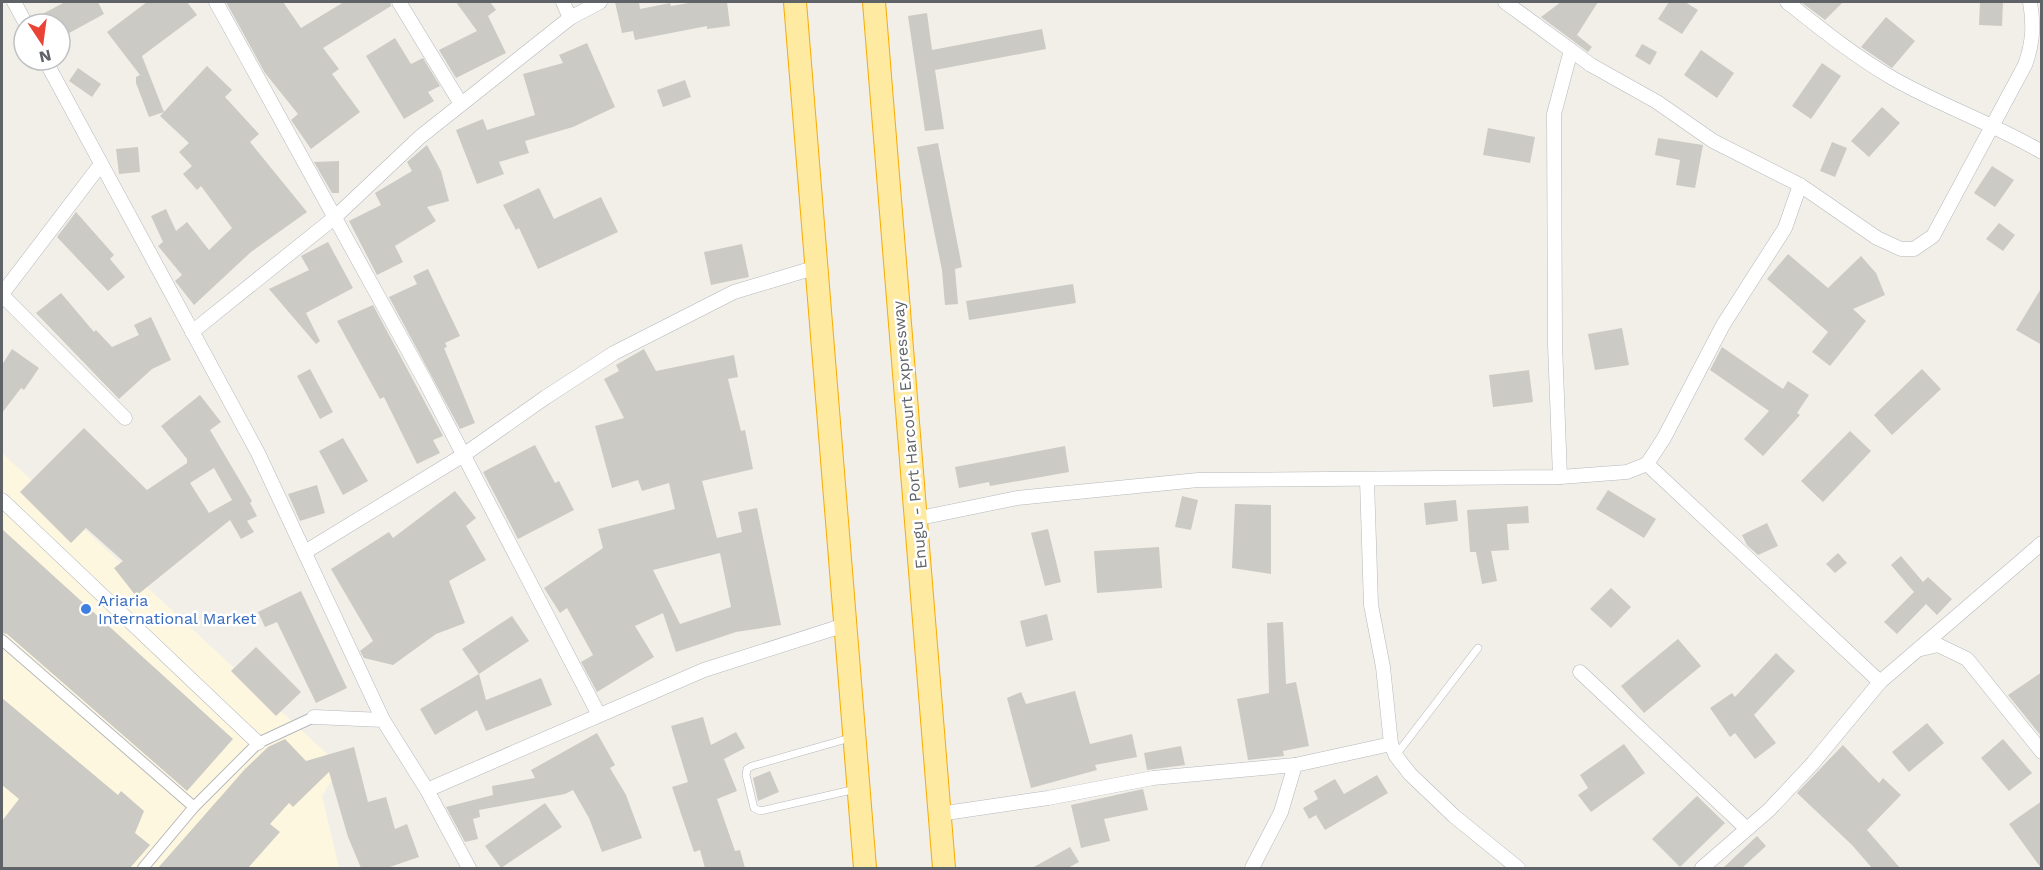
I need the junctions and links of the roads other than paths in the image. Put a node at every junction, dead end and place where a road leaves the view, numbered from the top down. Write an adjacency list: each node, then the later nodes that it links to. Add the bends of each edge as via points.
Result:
1 (216, 2): 18 (street)
2 (399, 2): 13 (street)
3 (563, 2): 10 (street)
4 (600, 2): 10 (street)
5 (795, 2): 19 (highway)
6 (874, 2): 28 (highway, Enugu - Port Harcourt Expressway)
7 (1505, 2): 11 (street)
8 (1787, 2): 14 (street, via 1893,78)
9 (2030, 2): 14 (street, via 2034,27 2031,47)
10 (570, 18): 13 (street)
11 (1572, 50): 17 (street, via 1713,141); 25 (street, via 1554,114)
12 (51, 72): 16 (street)
13 (461, 104): 18 (street)
14 (1992, 125): 15 (street); 17 (street, via 1933,236 1914,249 1901,249 1876,238)
15 (2042, 152)
16 (100, 164): 20 (street); 21 (street)
17 (1800, 185): 24 (street, via 1785,228 1722,325)
18 (334, 218): 21 (street); 23 (street)
19 (817, 267): 23 (street, via 734,292 614,352); 31 (highway)
20 (2, 294): 22 (street)
21 (192, 332): 30 (street, via 258,453)
22 (125, 418)
23 (462, 456): 30 (street); 37 (street)
24 (1647, 464): 25 (street, via 1627,472); 36 (street)
25 (1560, 477): 26 (street)
26 (1367, 480): 28 (street, via 1198,480 1017,498); 42 (street, via 1371,605)
27 (2, 500): 41 (street)
28 (915, 519): 48 (highway, Enugu - Port Harcourt Expressway)
29 (2042, 543): 34 (street)
30 (305, 552): 39 (street)
31 (845, 625): 37 (street, via 704,670); 40 (highway)
32 (2, 640): 47 (street)
33 (1478, 648): 42 (lane)
34 (1917, 650): 36 (street); 43 (street, via 1938,645 1967,659)
35 (1580, 672): 49 (street)
36 (1880, 682): 49 (street, via 1813,763)
37 (599, 715): 46 (street)
38 (314, 717): 39 (street); 41 (street)
39 (383, 720): 46 (street)
40 (854, 737): 45 (highway); 45 (lane, via 752,766 746,775 754,808 760,811)
41 (258, 743): 47 (street)
42 (1393, 750): 44 (street); 55 (street, via 1410,774 1454,816)
43 (2042, 752)
44 (1294, 765): 48 (street, via 1153,778); 54 (street, via 1281,813)
45 (858, 789): 52 (highway)
46 (427, 790): 51 (street)
47 (194, 807): 50 (street)
48 (939, 813): 53 (highway, Enugu - Port Harcourt Expressway)
49 (1748, 829): 56 (street)
50 (143, 868)
51 (469, 868)
52 (865, 868)
53 (944, 868)
54 (1252, 868)
55 (1518, 868)
56 (1702, 868)

